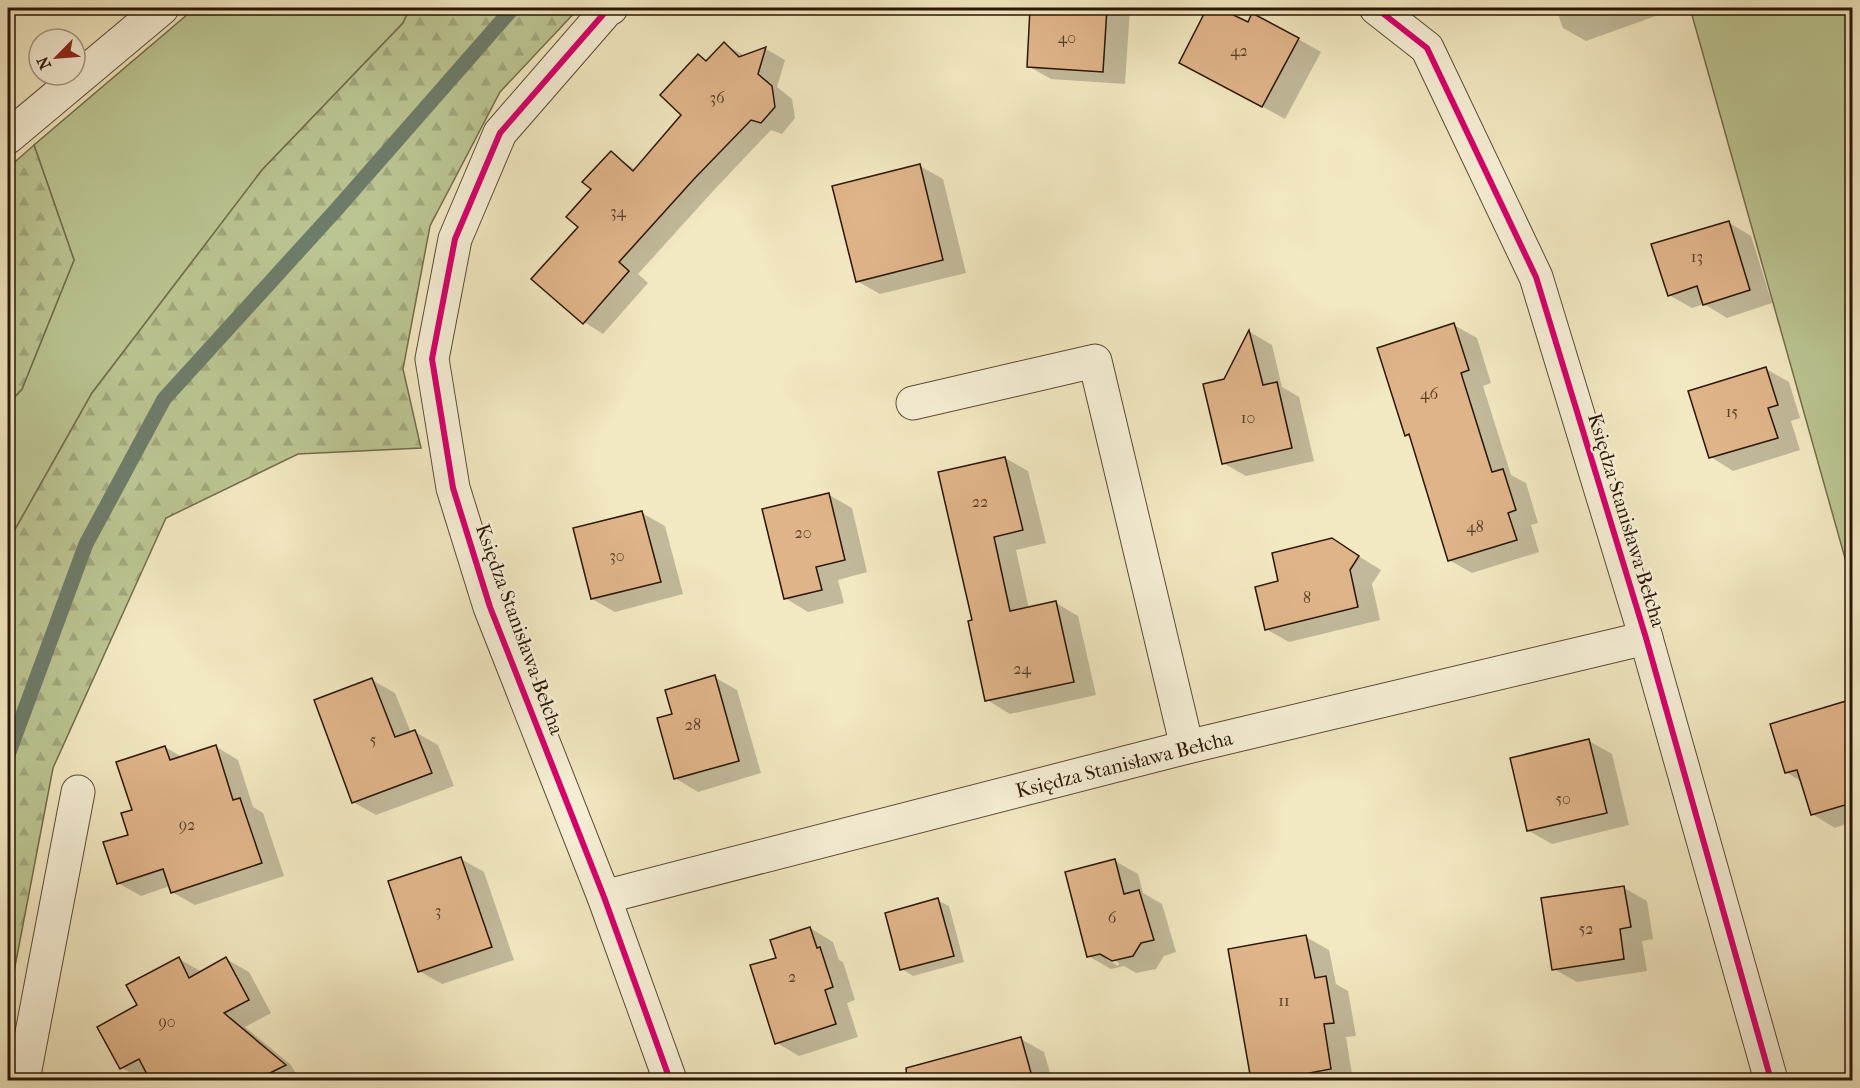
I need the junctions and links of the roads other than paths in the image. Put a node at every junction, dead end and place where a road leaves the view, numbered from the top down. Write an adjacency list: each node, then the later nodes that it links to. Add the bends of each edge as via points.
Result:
1 (162, 8): 4 (street)
2 (611, 8): 9 (street, Księdza Stanisława Bełcha, via 500,134 455,239 432,359 453,489 490,607)
3 (1376, 8): 6 (street, Księdza Stanisława Bełcha, via 1427,48 1536,277)
4 (8, 137)
5 (913, 403): 7 (street, via 1095,361)
6 (1646, 638): 7 (street, Księdza Stanisława Bełcha); 12 (street, Księdza Stanisława Bełcha)
7 (1187, 747): 9 (street, Księdza Stanisława Bełcha)
8 (78, 792): 10 (street)
9 (604, 897): 11 (street, Księdza Stanisława Bełcha)
10 (23, 1080)
11 (670, 1080)
12 (1772, 1080)

